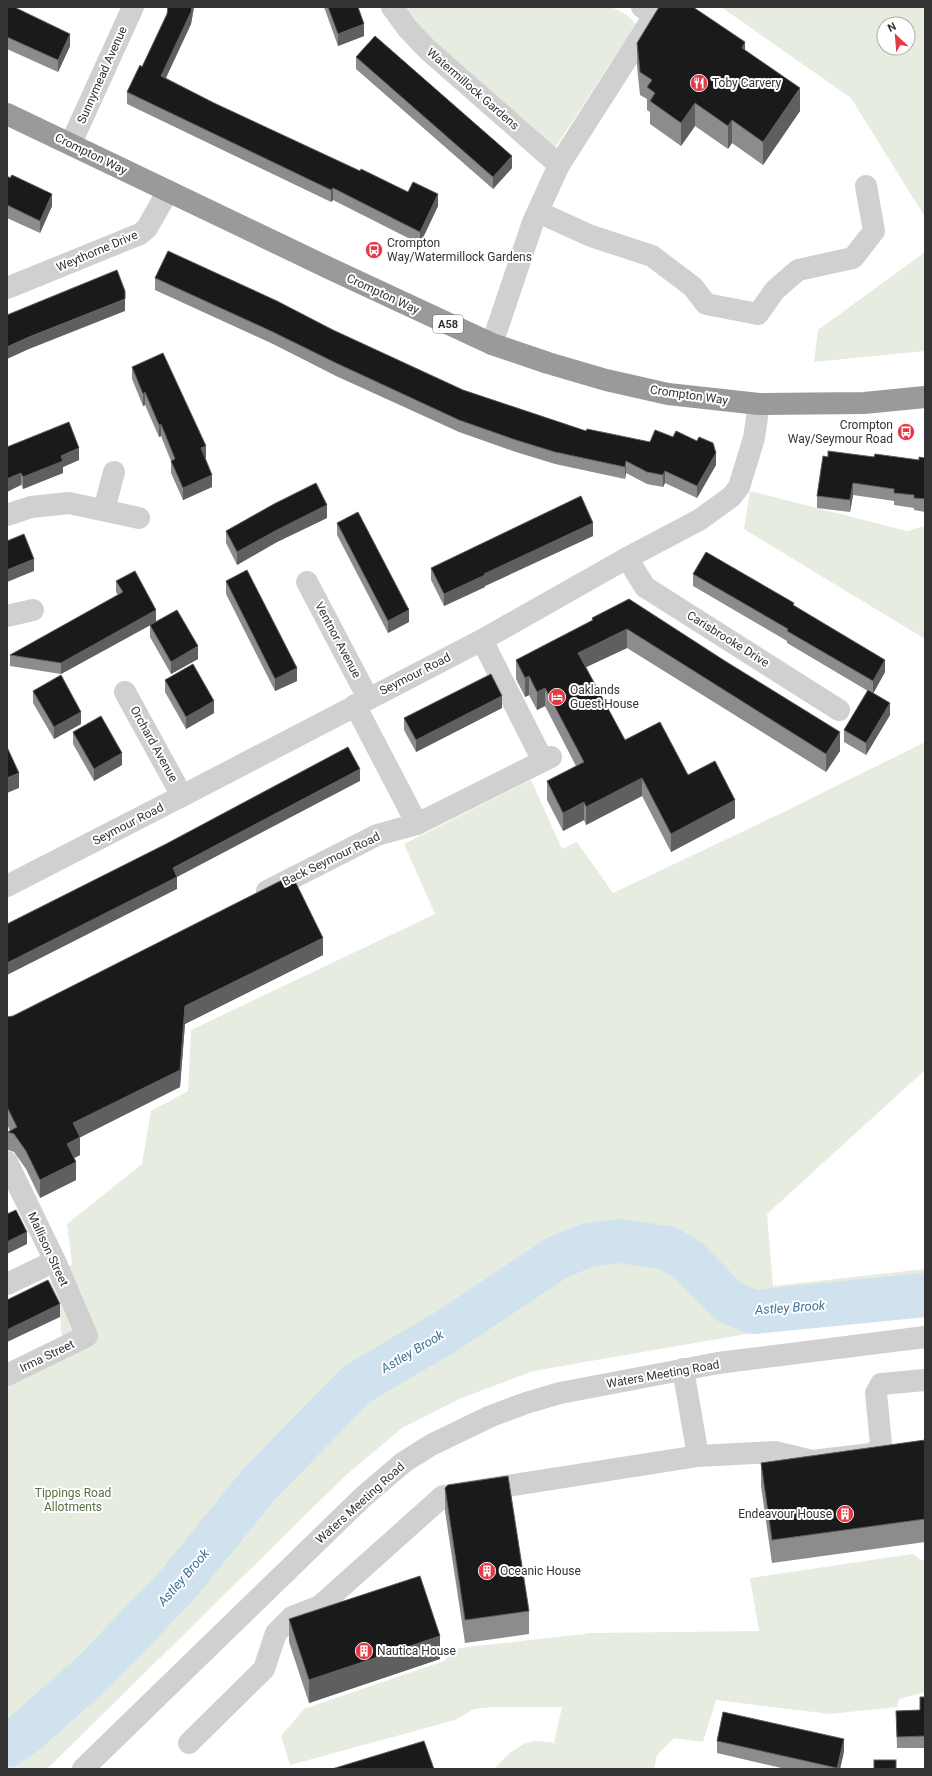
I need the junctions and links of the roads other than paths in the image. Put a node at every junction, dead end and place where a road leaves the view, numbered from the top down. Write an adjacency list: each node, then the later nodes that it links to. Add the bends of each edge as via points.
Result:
1 (133, 7): 5 (street, Sunnymead Avenue)
2 (392, 7): 6 (street, Watermillock Gardens, via 408,30 428,50)
3 (642, 7): 6 (street, via 654,16)
4 (7, 114): 5 (highway, Crompton Way / A58)
5 (71, 144): 8 (highway, Crompton Way / A58)
6 (560, 165): 9 (street)
7 (866, 186): 9 (street, via 874,231 852,258 798,270 774,290 758,314 706,304 693,287 652,256 590,236)
8 (168, 191): 10 (street, Weythorne Drive, via 147,228 140,234); 11 (highway, Crompton Way / A58)
9 (538, 212): 11 (street)
10 (7, 288)
11 (492, 344): 13 (highway, Crompton Way / A58, via 606,380 668,394)
12 (925, 397): 13 (highway, Crompton Way / A58, via 864,403)
13 (759, 404): 18 (street, Seymour Road, via 754,438 738,487 731,497 699,520)
14 (114, 472): 15 (street)
15 (104, 510): 16 (street, via 69,503 31,507); 17 (street)
16 (7, 515)
17 (139, 518)
18 (627, 558): 22 (street, Seymour Road); 25 (street, Carisbrooke Drive, via 645,587)
19 (307, 582): 24 (street, Ventnor Avenue)
20 (33, 610): 21 (street)
21 (7, 616)
22 (482, 640): 24 (street, Seymour Road); 27 (street, Back Seymour Road, via 547,759)
23 (126, 692): 26 (street, Orchard Avenue)
24 (362, 701): 26 (street, Seymour Road); 27 (street, Ventnor Avenue)
25 (840, 710)
26 (182, 796): 28 (street, Seymour Road)
27 (417, 824): 29 (street, Back Seymour Road, via 377,834)
28 (7, 886)
29 (249, 900)
30 (7, 1162): 31 (street, Mallison Street)
31 (15, 1196): 32 (street, Mallison Street)
32 (56, 1261): 33 (street); 34 (street, Mallison Street)
33 (7, 1284)
34 (87, 1336): 37 (street, Irma Street)
35 (925, 1337): 36 (street, Waters Meeting Road)
36 (684, 1369): 39 (street); 41 (street, Waters Meeting Road, via 560,1393 526,1403 459,1430 404,1462 364,1496)
37 (7, 1375)
38 (925, 1380): 39 (street, via 881,1384 877,1389 881,1444 878,1450 871,1454 812,1461 774,1452)
39 (698, 1456): 40 (street, via 443,1496 320,1606 292,1617 276,1633 264,1669)
40 (189, 1743)
41 (83, 1769)

